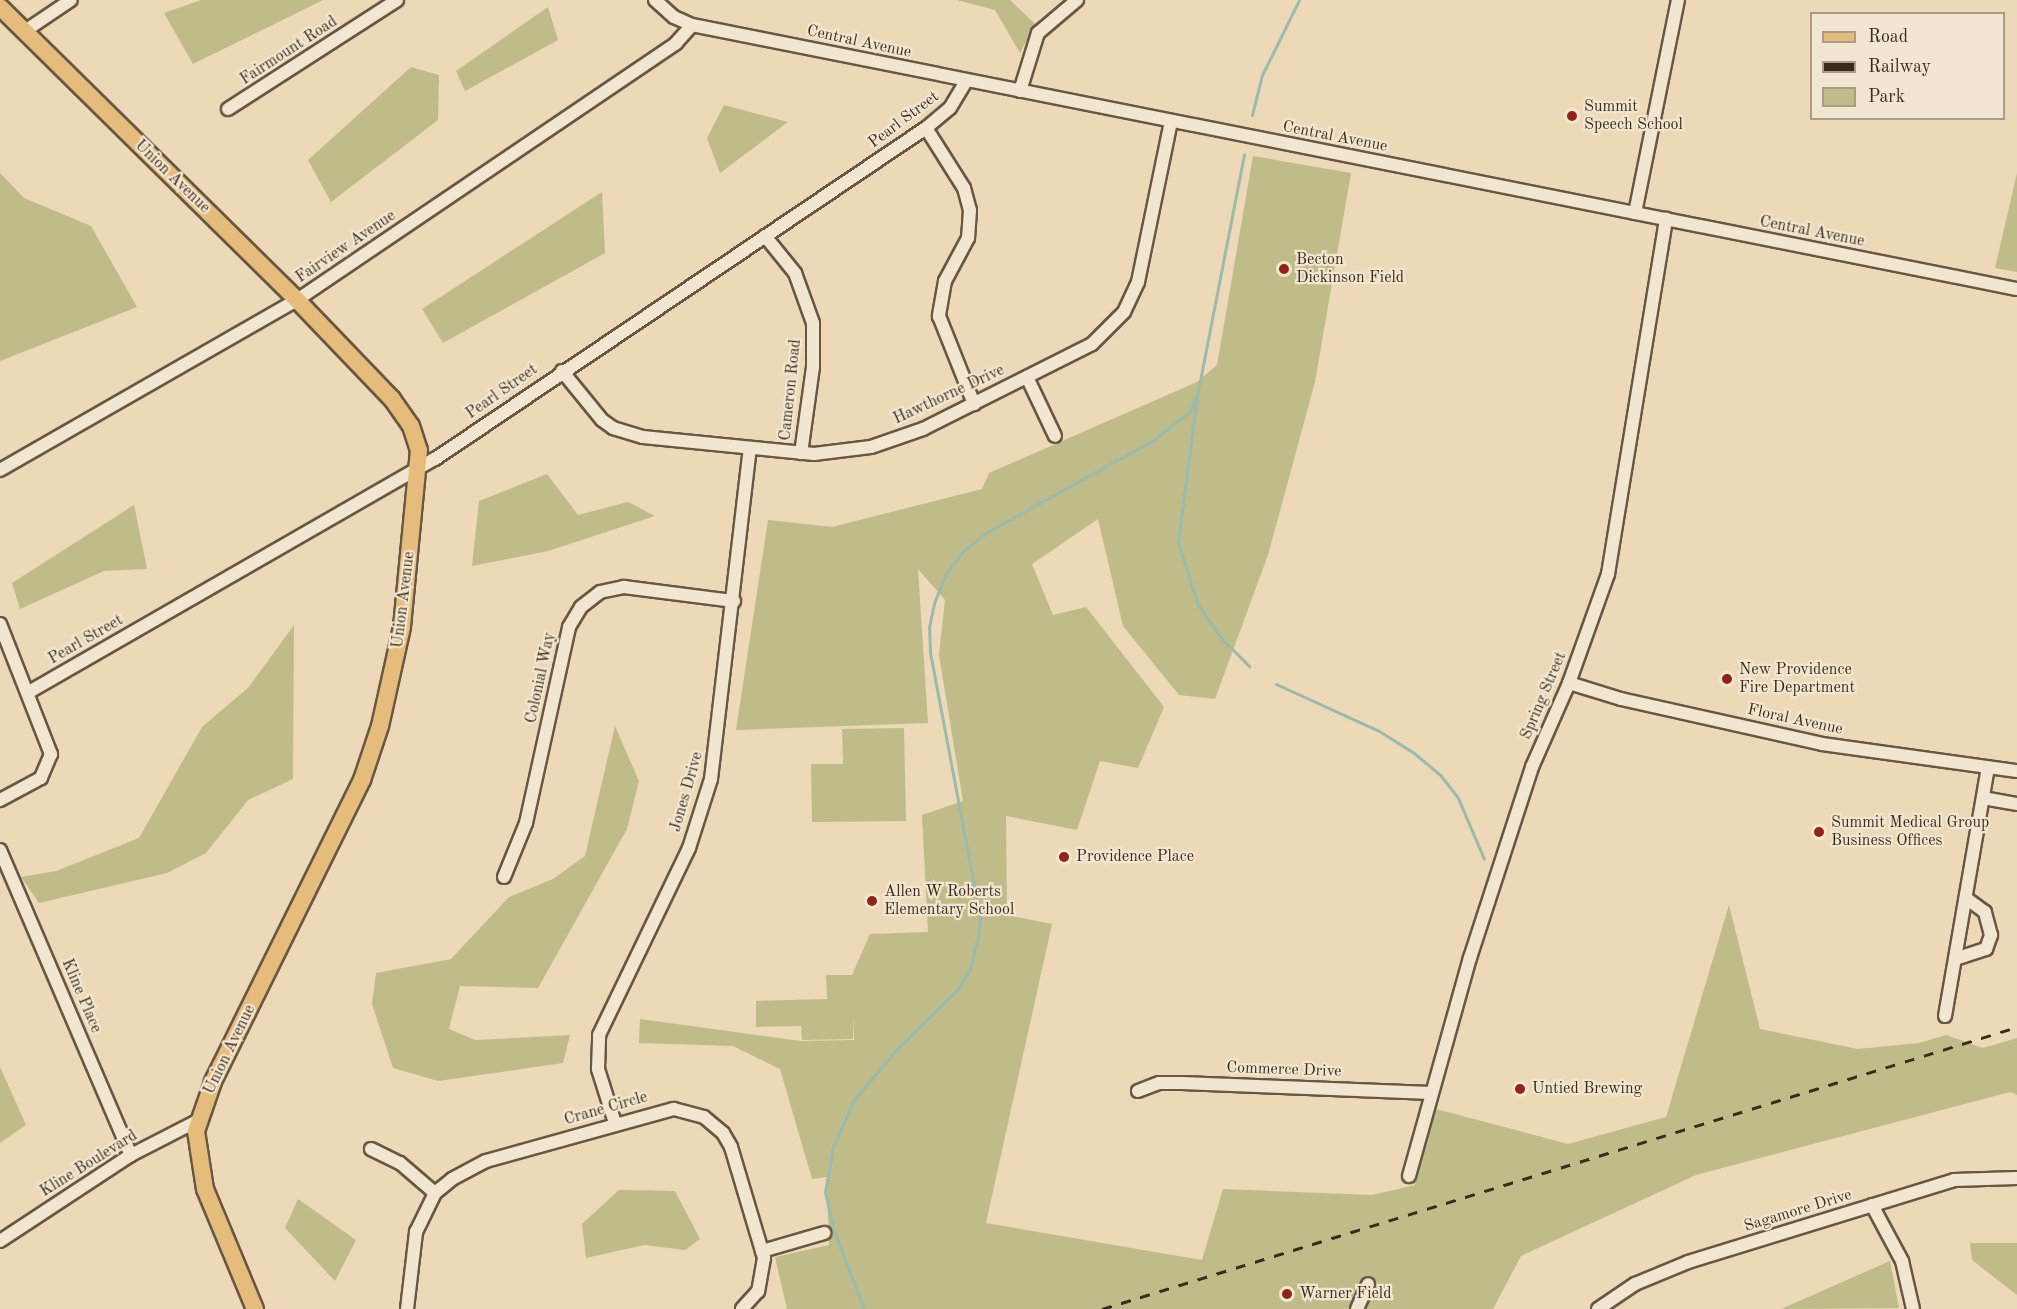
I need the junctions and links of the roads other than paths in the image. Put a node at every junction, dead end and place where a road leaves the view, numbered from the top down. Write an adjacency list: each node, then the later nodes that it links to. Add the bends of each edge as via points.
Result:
1 (71, 0): 8 (street)
2 (397, 0): 11 (street, Fairmount Road)
3 (656, 0): 7 (street, Central Avenue, via 674,17)
4 (1678, 0): 14 (street)
5 (1074, 1): 10 (street, via 1038,33)
6 (0, 7): 8 (main road, Union Avenue)
7 (692, 25): 9 (street, Central Avenue); 18 (street, Fairview Avenue, via 676,43)
8 (25, 31): 18 (main road, Union Avenue)
9 (966, 81): 10 (street, Central Avenue); 13 (street, Pearl Street, via 950,108)
10 (1020, 91): 12 (street, Central Avenue)
11 (228, 109)
12 (1171, 121): 14 (street, Central Avenue); 20 (street, Hawthorne Drive, via 1138,282 1124,312 1092,344)
13 (926, 128): 16 (street, Pearl Street); 21 (street, via 964,188 970,210 968,238 945,281 939,316)
14 (1635, 213): 15 (street, Central Avenue)
15 (1665, 219): 17 (street, Central Avenue); 29 (street, Spring Street, via 1608,574)
16 (765, 236): 19 (street, Pearl Street); 24 (street, Cameron Road, via 795,273 810,308 814,351)
17 (2017, 289)
18 (297, 300): 25 (main road, Union Avenue, via 403,413 416,439); 26 (street, Fairview Avenue)
19 (562, 371): 23 (street, Hawthorne Drive, via 593,412 627,434); 25 (street, Pearl Street)
20 (1027, 377): 21 (street, Hawthorne Drive); 22 (street)
21 (974, 404): 24 (street, Hawthorne Drive, via 923,429 871,447)
22 (1055, 436)
23 (750, 449): 24 (street, Hawthorne Drive); 27 (street, Jones Drive)
24 (801, 453)
25 (420, 468): 30 (street, Pearl Street); 43 (main road, Union Avenue, via 398,651 362,780 213,1082)
26 (0, 470)
27 (734, 601): 37 (street, Colonial Way, via 624,587 600,592 581,607 569,627 526,823); 44 (street, Jones Drive, via 719,736 706,796 689,848 599,1035 598,1069)
28 (0, 624): 30 (street)
29 (1569, 683): 31 (street, Floral Avenue, via 1621,699 1822,744); 42 (street, Spring Street, via 1532,767)
30 (28, 692): 34 (street, via 51,754 46,772 36,783)
31 (1988, 768): 32 (street, Floral Avenue); 33 (street)
32 (2017, 771)
33 (1983, 798): 35 (street); 38 (street)
34 (0, 800)
35 (2017, 804)
36 (0, 850): 46 (street, Kline Place)
37 (504, 877)
38 (1966, 898): 39 (street); 39 (street, via 1984,912 1991,935 1986,949)
39 (1955, 959): 40 (street)
40 (1945, 1016)
41 (1138, 1091): 42 (street, Commerce Drive, via 1160,1083 1182,1083)
42 (1431, 1092): 47 (street, Spring Street)
43 (199, 1120): 46 (street, Kline Boulevard); 55 (main road, Union Avenue, via 196,1146 205,1189)
44 (615, 1123): 49 (street, Crane Circle, via 486,1161 459,1174); 53 (street, Crane Circle, via 674,1109 693,1112 714,1124 731,1147)
45 (371, 1149): 49 (street, via 399,1163)
46 (131, 1155): 52 (street, Kline Boulevard)
47 (1409, 1176)
48 (2017, 1178): 50 (street, Sagamore Drive, via 1954,1180)
49 (435, 1193): 56 (street, Crane Circle, via 416,1232)
50 (1872, 1205): 59 (street, Sagamore Drive, via 1661,1272); 60 (street, via 1902,1261)
51 (824, 1233): 53 (street)
52 (0, 1241)
53 (762, 1251): 57 (street, Crane Circle, via 762,1281)
54 (1368, 1284): 58 (street)
55 (255, 1309)
56 (407, 1309)
57 (742, 1309)
58 (1357, 1309)
59 (1598, 1309)
60 (1913, 1309)

